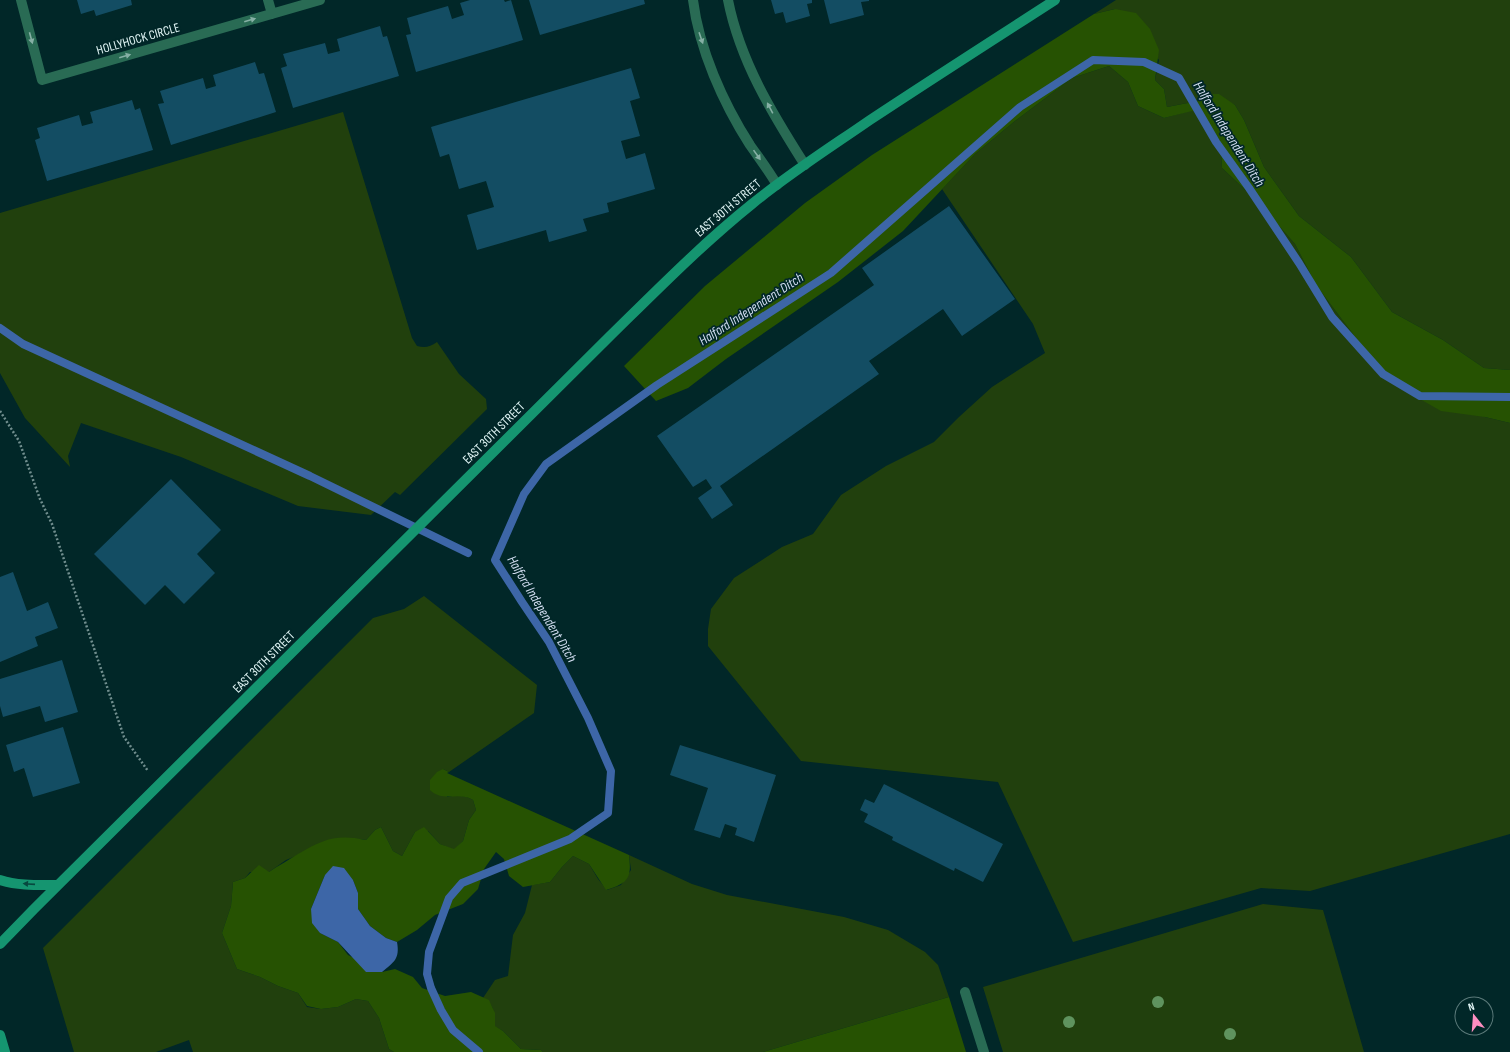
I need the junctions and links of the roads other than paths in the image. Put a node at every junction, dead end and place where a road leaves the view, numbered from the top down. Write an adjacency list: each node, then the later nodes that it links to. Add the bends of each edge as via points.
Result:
1 (21, 0): 7 (street, HOLLYHOCK CIRCLE, one-way to 7, via 42,80)
2 (268, 0): 7 (street)
3 (320, 0): 7 (street, HOLLYHOCK CIRCLE)
4 (693, 0): 9 (street, one-way to 9, via 699,33 713,73 749,144)
5 (728, 0): 8 (street, one-way to 5, via 771,111 747,63 731,18)
6 (1055, 0): 8 (main road, EAST 30TH STREET)
7 (272, 14)
8 (805, 165): 9 (main road, EAST 30TH STREET)
9 (777, 185): 11 (main road, EAST 30TH STREET, via 724,227 662,285)
10 (0, 880): 11 (main road, one-way to 10, via 29,885)
11 (58, 885): 12 (main road, EAST 30TH STREET)
12 (0, 944)
13 (965, 992): 16 (street)
14 (0, 1035): 15 (main road)
15 (5, 1052)
16 (984, 1052)

